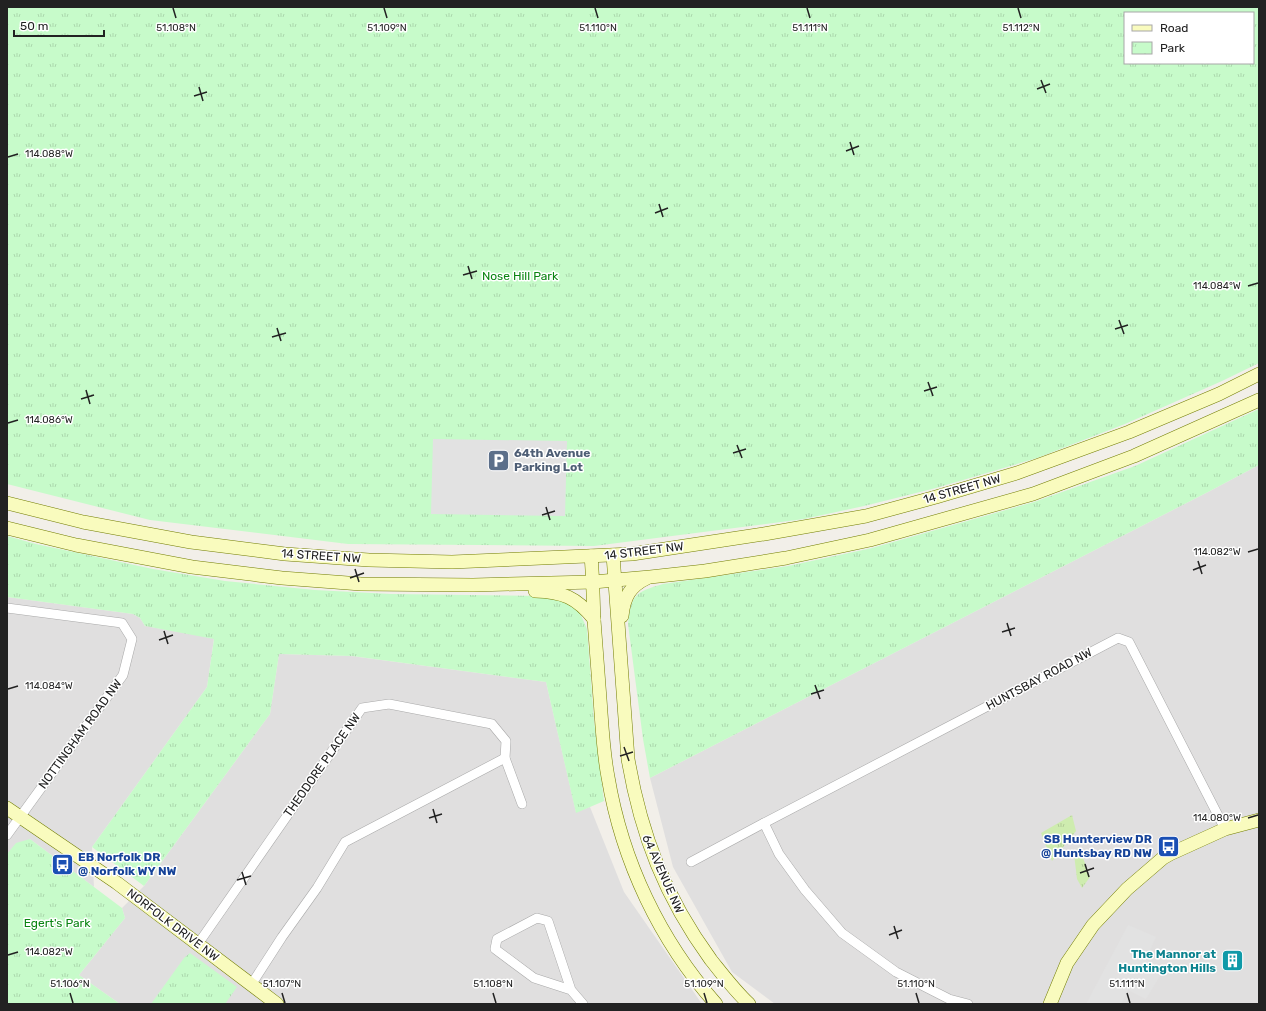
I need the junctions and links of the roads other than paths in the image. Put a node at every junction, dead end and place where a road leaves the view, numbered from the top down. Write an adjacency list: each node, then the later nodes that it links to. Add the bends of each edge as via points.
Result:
1 (1259, 374): 5 (main road, 14 STREET NW, via 1129,432 1017,473 936,497 866,516 644,553)
2 (1259, 400): 7 (main road, 14 STREET NW, via 1134,456 1033,494 863,542 786,558)
3 (7, 503): 6 (main road, 14 STREET NW, via 83,522 192,542 285,554 452,562)
4 (7, 528): 10 (main road, 14 STREET NW, via 76,545 192,567 361,584)
5 (613, 555): 6 (main road, 14 STREET NW); 8 (main road, 64 AVENUE NW)
6 (591, 556): 9 (main road, 64 AVENUE NW)
7 (650, 577): 8 (main road, 14 STREET NW); 13 (main road, via 630,590 625,599)
8 (615, 580): 9 (main road, 14 STREET NW); 13 (main road, 64 AVENUE NW)
9 (593, 582): 10 (main road, 14 STREET NW); 12 (main road, 64 AVENUE NW)
10 (473, 585): 12 (main road, via 483,589 551,592 574,599)
11 (7, 608): 17 (street, NOTTINGHAM ROAD NW, via 122,623 132,639 123,675)
12 (594, 619): 28 (main road, 64 AVENUE NW, via 608,776 626,850 641,888 663,930 686,967)
13 (620, 650): 29 (main road, 64 AVENUE NW, via 628,758 633,788 653,857 673,900 695,938 719,971)
14 (505, 758): 15 (street, THEODORE PLACE NW); 23 (street, THEODORE PLACE NW, via 506,741 492,724 389,704 362,708); 24 (street, via 345,842)
15 (522, 804)
16 (7, 808): 17 (main road, NORFOLK DRIVE NW)
17 (21, 816): 21 (street); 23 (main road, NORFOLK DRIVE NW)
18 (1259, 820): 20 (main road)
19 (764, 823): 20 (street, HUNTSBAY ROAD NW, via 1118,638 1129,642); 22 (street, HUNTSBAY ROAD NW); 30 (street, via 779,854 805,890 842,933 896,972 949,999)
20 (1225, 829): 31 (main road, via 1163,858 1127,890 1093,925 1067,963)
21 (7, 835)
22 (691, 862)
23 (198, 944): 24 (main road, NORFOLK DRIVE NW)
24 (251, 985): 26 (main road, NORFOLK DRIVE NW)
25 (571, 990): 25 (street, via 548,921 537,918 497,939 495,949 534,978); 27 (street)
26 (277, 1004)
27 (583, 1004)
28 (716, 1004)
29 (749, 1004)
30 (968, 1004)
31 (1050, 1004)

